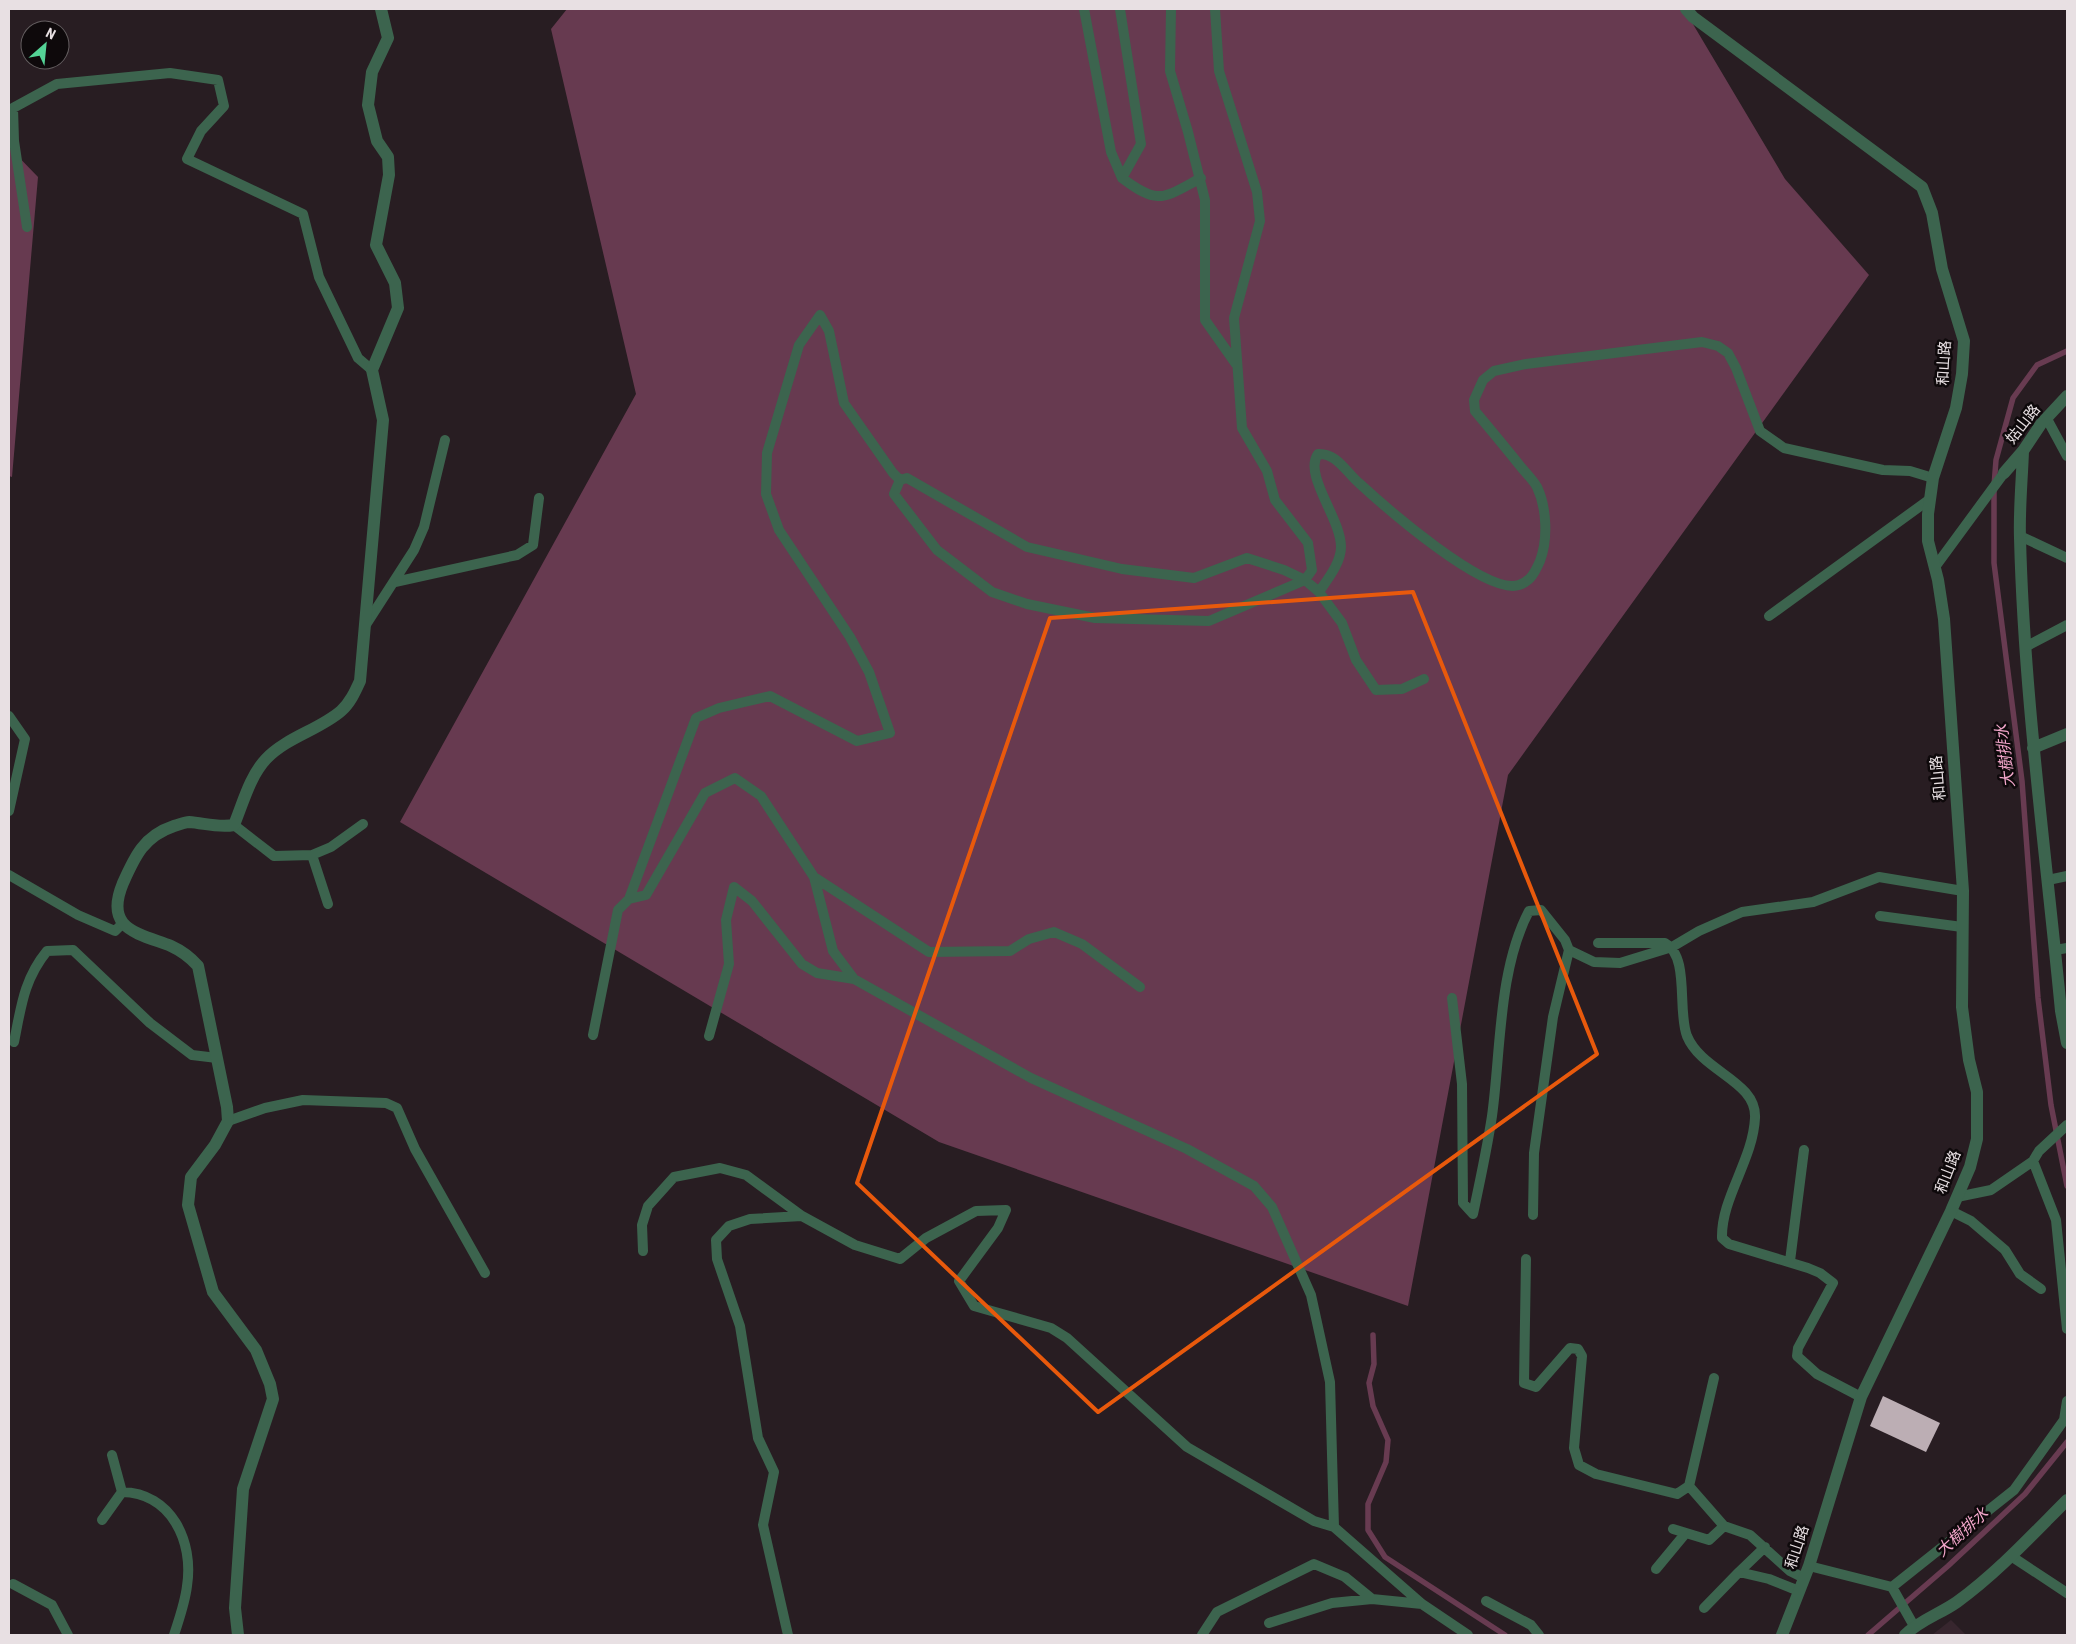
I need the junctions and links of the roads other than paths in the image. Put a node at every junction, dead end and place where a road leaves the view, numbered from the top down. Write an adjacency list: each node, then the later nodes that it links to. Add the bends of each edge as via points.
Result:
1 (1084, 9): 7 (lane, via 1111,152)
2 (1120, 9): 7 (lane, via 1142,144)
3 (1171, 9): 8 (lane, via 1170,71)
4 (1215, 9): 10 (lane, via 1219,71 1257,192 1260,222 1234,318)
5 (1686, 9): 18 (street, 和山路, via 1922,186 1932,213 1942,269 1964,341 1956,408)
6 (383, 10): 11 (street, via 388,38 372,72 368,105 378,141 388,157 389,176 376,245 395,283 398,308)
7 (1122, 178): 8 (lane, via 1143,194 1165,197)
8 (1201, 178): 10 (lane, via 1205,200 1204,320)
9 (27, 227): 11 (lane, via 14,140 13,108 57,84 170,73 218,80 224,106 201,131 187,159 303,214 319,277 358,358)
10 (1236, 364): 25 (lane, via 1242,428 1267,471 1275,500 1308,543 1312,570)
11 (372, 370): 29 (street, via 383,420)
12 (2067, 396): 13 (street, 姑山路)
13 (2047, 419): 15 (street, 姑山路); 16 (lane)
14 (445, 440): 26 (lane, via 424,527)
15 (2024, 451): 17 (street, 姑山路); 22 (street)
16 (2067, 456)
17 (2004, 473): 24 (lane)
18 (1933, 478): 21 (street, 和山路); 27 (lane, via 1784,448 1760,430 1736,368 1728,353 1718,346 1702,342 1526,364 1494,371 1483,380 1474,400 1475,411 1537,488 1546,525 1546,546 1534,576 1518,586 1501,585 1470,569 1438,549 1358,482 1335,458 1318,454 1313,462 1314,473 1339,529 1341,549)
19 (900, 480): 25 (lane, via 908,478 1028,547 1122,569 1194,578 1247,558); 25 (lane, via 894,494 937,550 992,592 1027,604 1095,618 1209,621); 45 (lane, via 844,403 829,331 820,315 799,345 767,454 766,494 779,530 850,637 869,672 890,733 857,741 770,696 719,708 696,718)
20 (539, 498): 26 (lane, via 533,545 517,555)
21 (1930, 499): 24 (street, 和山路, via 1928,541); 28 (lane)
22 (2020, 536): 23 (lane); 31 (street)
23 (2067, 558)
24 (1935, 567): 44 (street, 和山路, via 1944,619)
25 (1305, 580): 27 (lane)
26 (395, 582): 29 (lane)
27 (1319, 592): 32 (lane, via 1342,623 1356,660 1376,690 1402,689)
28 (1769, 616)
29 (367, 623): 38 (street, via 360,682 352,699 341,711 281,746 266,759 254,775)
30 (2067, 625): 31 (lane)
31 (2025, 647): 35 (street)
32 (1424, 679)
33 (9, 716): 36 (lane, via 25,739)
34 (2067, 734): 35 (street)
35 (2033, 748): 43 (street)
36 (9, 811)
37 (363, 824): 39 (lane)
38 (234, 825): 39 (lane, via 274,856); 48 (street, via 186,822 148,838 119,892 118,912)
39 (312, 855): 46 (lane)
40 (9, 875): 48 (lane, via 78,915 115,931)
41 (2067, 876): 43 (lane)
42 (814, 877): 45 (lane, via 761,796 735,778 705,793 646,895); 54 (lane, via 833,951); 55 (lane, via 929,952 1010,951 1029,939 1054,932 1082,944)
43 (2048, 880): 52 (street)
44 (1963, 891): 49 (street, 和山路); 51 (lane, via 1879,877 1814,902 1742,912)
45 (628, 899): 57 (lane, via 618,910)
46 (328, 904)
47 (1880, 916): 49 (lane)
48 (123, 923): 61 (street, via 188,955 198,966)
49 (1962, 927): 66 (street, 和山路, via 1962,1006 1977,1092 1977,1139 1970,1167)
50 (1598, 943): 51 (lane, via 1665,943)
51 (1672, 947): 53 (lane, via 1620,963 1594,962); 72 (lane, via 1678,960 1687,1036 1706,1062 1753,1100 1755,1117 1750,1150 1722,1224 1722,1238 1729,1244)
52 (2061, 949): 60 (street, via 2061,1011)
53 (1569, 950): 56 (lane, via 1541,910 1529,911 1518,931 1506,989 1492,1117 1474,1214 1463,1203 1462,1084); 68 (lane, via 1553,1017 1534,1154)
54 (854, 979): 58 (lane, via 817,973 802,964 752,901 734,888 726,920 729,964); 85 (lane, via 1031,1078 1187,1148 1254,1186 1272,1207 1311,1295 1330,1382)
55 (1140, 987)
56 (1452, 998)
57 (593, 1035)
58 (709, 1036)
59 (14, 1042): 61 (lane, via 28,980 35,965 48,951 73,950 150,1023 192,1056)
60 (2067, 1043)
61 (217, 1058): 62 (street)
62 (228, 1121): 73 (lane, via 265,1108 303,1100 386,1103 397,1108 415,1148); 105 (street, via 191,1177 188,1206 214,1292 256,1350 273,1399 243,1489 235,1608)
63 (2066, 1126): 65 (lane, via 2039,1151)
64 (1804, 1150): 72 (lane)
65 (2033, 1162): 66 (lane, via 1991,1190); 75 (lane, via 2056,1220)
66 (1956, 1197): 67 (street, 和山路)
67 (1951, 1211): 74 (lane, via 1971,1221 2005,1250 2020,1274); 77 (street, 和山路)
68 (1533, 1215)
69 (802, 1216): 70 (lane, via 746,1174 720,1168 674,1177 648,1206 642,1225); 85 (lane, via 855,1245 900,1259 926,1238 976,1211 1006,1210 998,1228 959,1281 974,1306 1059,1333 1187,1447 1314,1521); 106 (lane, via 750,1219 729,1226 716,1240 717,1259 740,1326 758,1438 774,1472 763,1525)
70 (643, 1251)
71 (1526, 1259): 80 (lane, via 1524,1383 1536,1387 1570,1348 1578,1349 1582,1356 1574,1448 1579,1465 1596,1474 1677,1494)
72 (1790, 1261): 77 (lane, via 1820,1273 1834,1283 1798,1348 1798,1356 1817,1374)
73 (485, 1274)
74 (2041, 1289)
75 (2067, 1329)
76 (1714, 1378): 80 (lane)
77 (1861, 1397): 92 (street, 和山路)
78 (2067, 1400): 94 (lane, via 2064,1420 2014,1490)
79 (112, 1455): 81 (lane)
80 (1689, 1486): 84 (lane)
81 (122, 1492): 83 (lane); 104 (lane, via 136,1492 167,1509 181,1531 188,1586)
82 (2067, 1500): 89 (street)
83 (102, 1520)
84 (1724, 1526): 87 (lane, via 1709,1540); 88 (lane, via 1750,1536)
85 (1334, 1527): 99 (lane)
86 (1673, 1529): 87 (lane)
87 (1685, 1534): 90 (lane)
88 (1765, 1547): 91 (lane); 92 (lane, via 1790,1571)
89 (2011, 1556): 96 (lane); 102 (street, via 1957,1602)
90 (1656, 1569)
91 (1739, 1572): 95 (lane, via 1769,1578); 100 (lane)
92 (1806, 1572): 94 (lane); 95 (street, 和山路)
93 (12, 1584): 103 (lane, via 52,1605)
94 (1892, 1587): 102 (lane)
95 (1799, 1591): 110 (street, 和山路)
96 (2067, 1592)
97 (1372, 1598): 99 (lane); 101 (lane, via 1332,1603); 107 (lane, via 1345,1577 1314,1564 1217,1612)
98 (1486, 1601): 109 (lane, via 1532,1626)
99 (1422, 1604): 108 (lane)
100 (1704, 1608)
101 (1269, 1623)
102 (1910, 1631)
103 (68, 1635)
104 (174, 1635)
105 (238, 1635)
106 (788, 1635)
107 (1202, 1635)
108 (1468, 1635)
109 (1539, 1635)
110 (1782, 1635)

